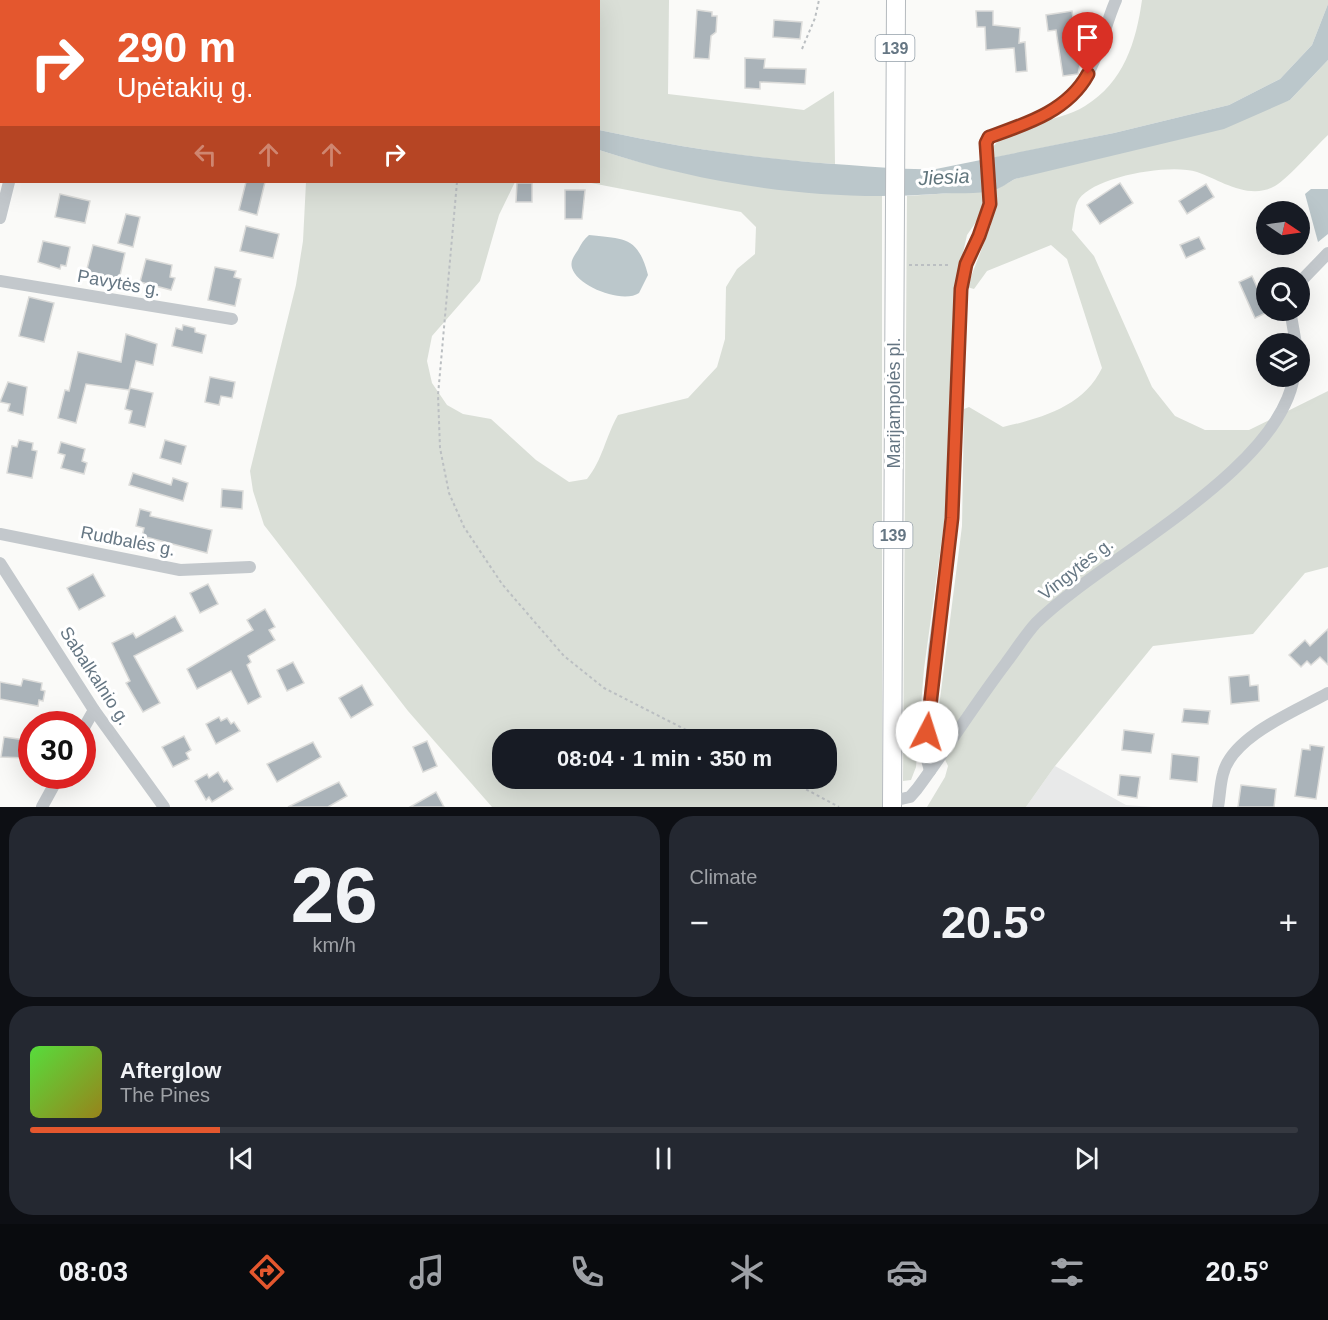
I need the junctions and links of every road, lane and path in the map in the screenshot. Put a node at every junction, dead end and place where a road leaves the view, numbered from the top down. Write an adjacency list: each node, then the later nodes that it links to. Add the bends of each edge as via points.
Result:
1 (819, 0): 4 (path)
2 (896, 0): 9 (main road, Marijampolės pl. / 139)
3 (1116, 0): 21 (street, via 1081,87 1059,107 989,137 986,153 990,204 966,264 961,289 952,518 925,752)
4 (802, 49)
5 (9, 183): 7 (street)
6 (457, 183): 20 (path, via 438,395 440,448 449,493 464,527 502,584 564,656 604,688)
7 (0, 218)
8 (1328, 253): 11 (street)
9 (901, 264): 10 (path); 24 (main road, Marijampolės pl. / 139)
10 (959, 265)
11 (1310, 272)
12 (0, 281): 13 (street, Pavytės g.)
13 (232, 319)
14 (1291, 387): 21 (street, Vingytės g., via 1286,404 1270,429 1240,465 1036,623)
15 (0, 534): 17 (street, Rudbalės g., via 180,570)
16 (0, 563): 19 (street, Sabalkalnio g.)
17 (250, 567)
18 (1328, 693): 28 (street, via 1247,739 1235,751 1223,773)
19 (94, 710): 26 (street, Sabalkalnio g.)
20 (684, 729)
21 (930, 771): 24 (street, Vingytės g., via 910,797)
22 (52, 789): 25 (street)
23 (805, 789): 27 (path)
24 (892, 804)
25 (42, 807)
26 (164, 807)
27 (839, 807)
28 (1218, 807)

